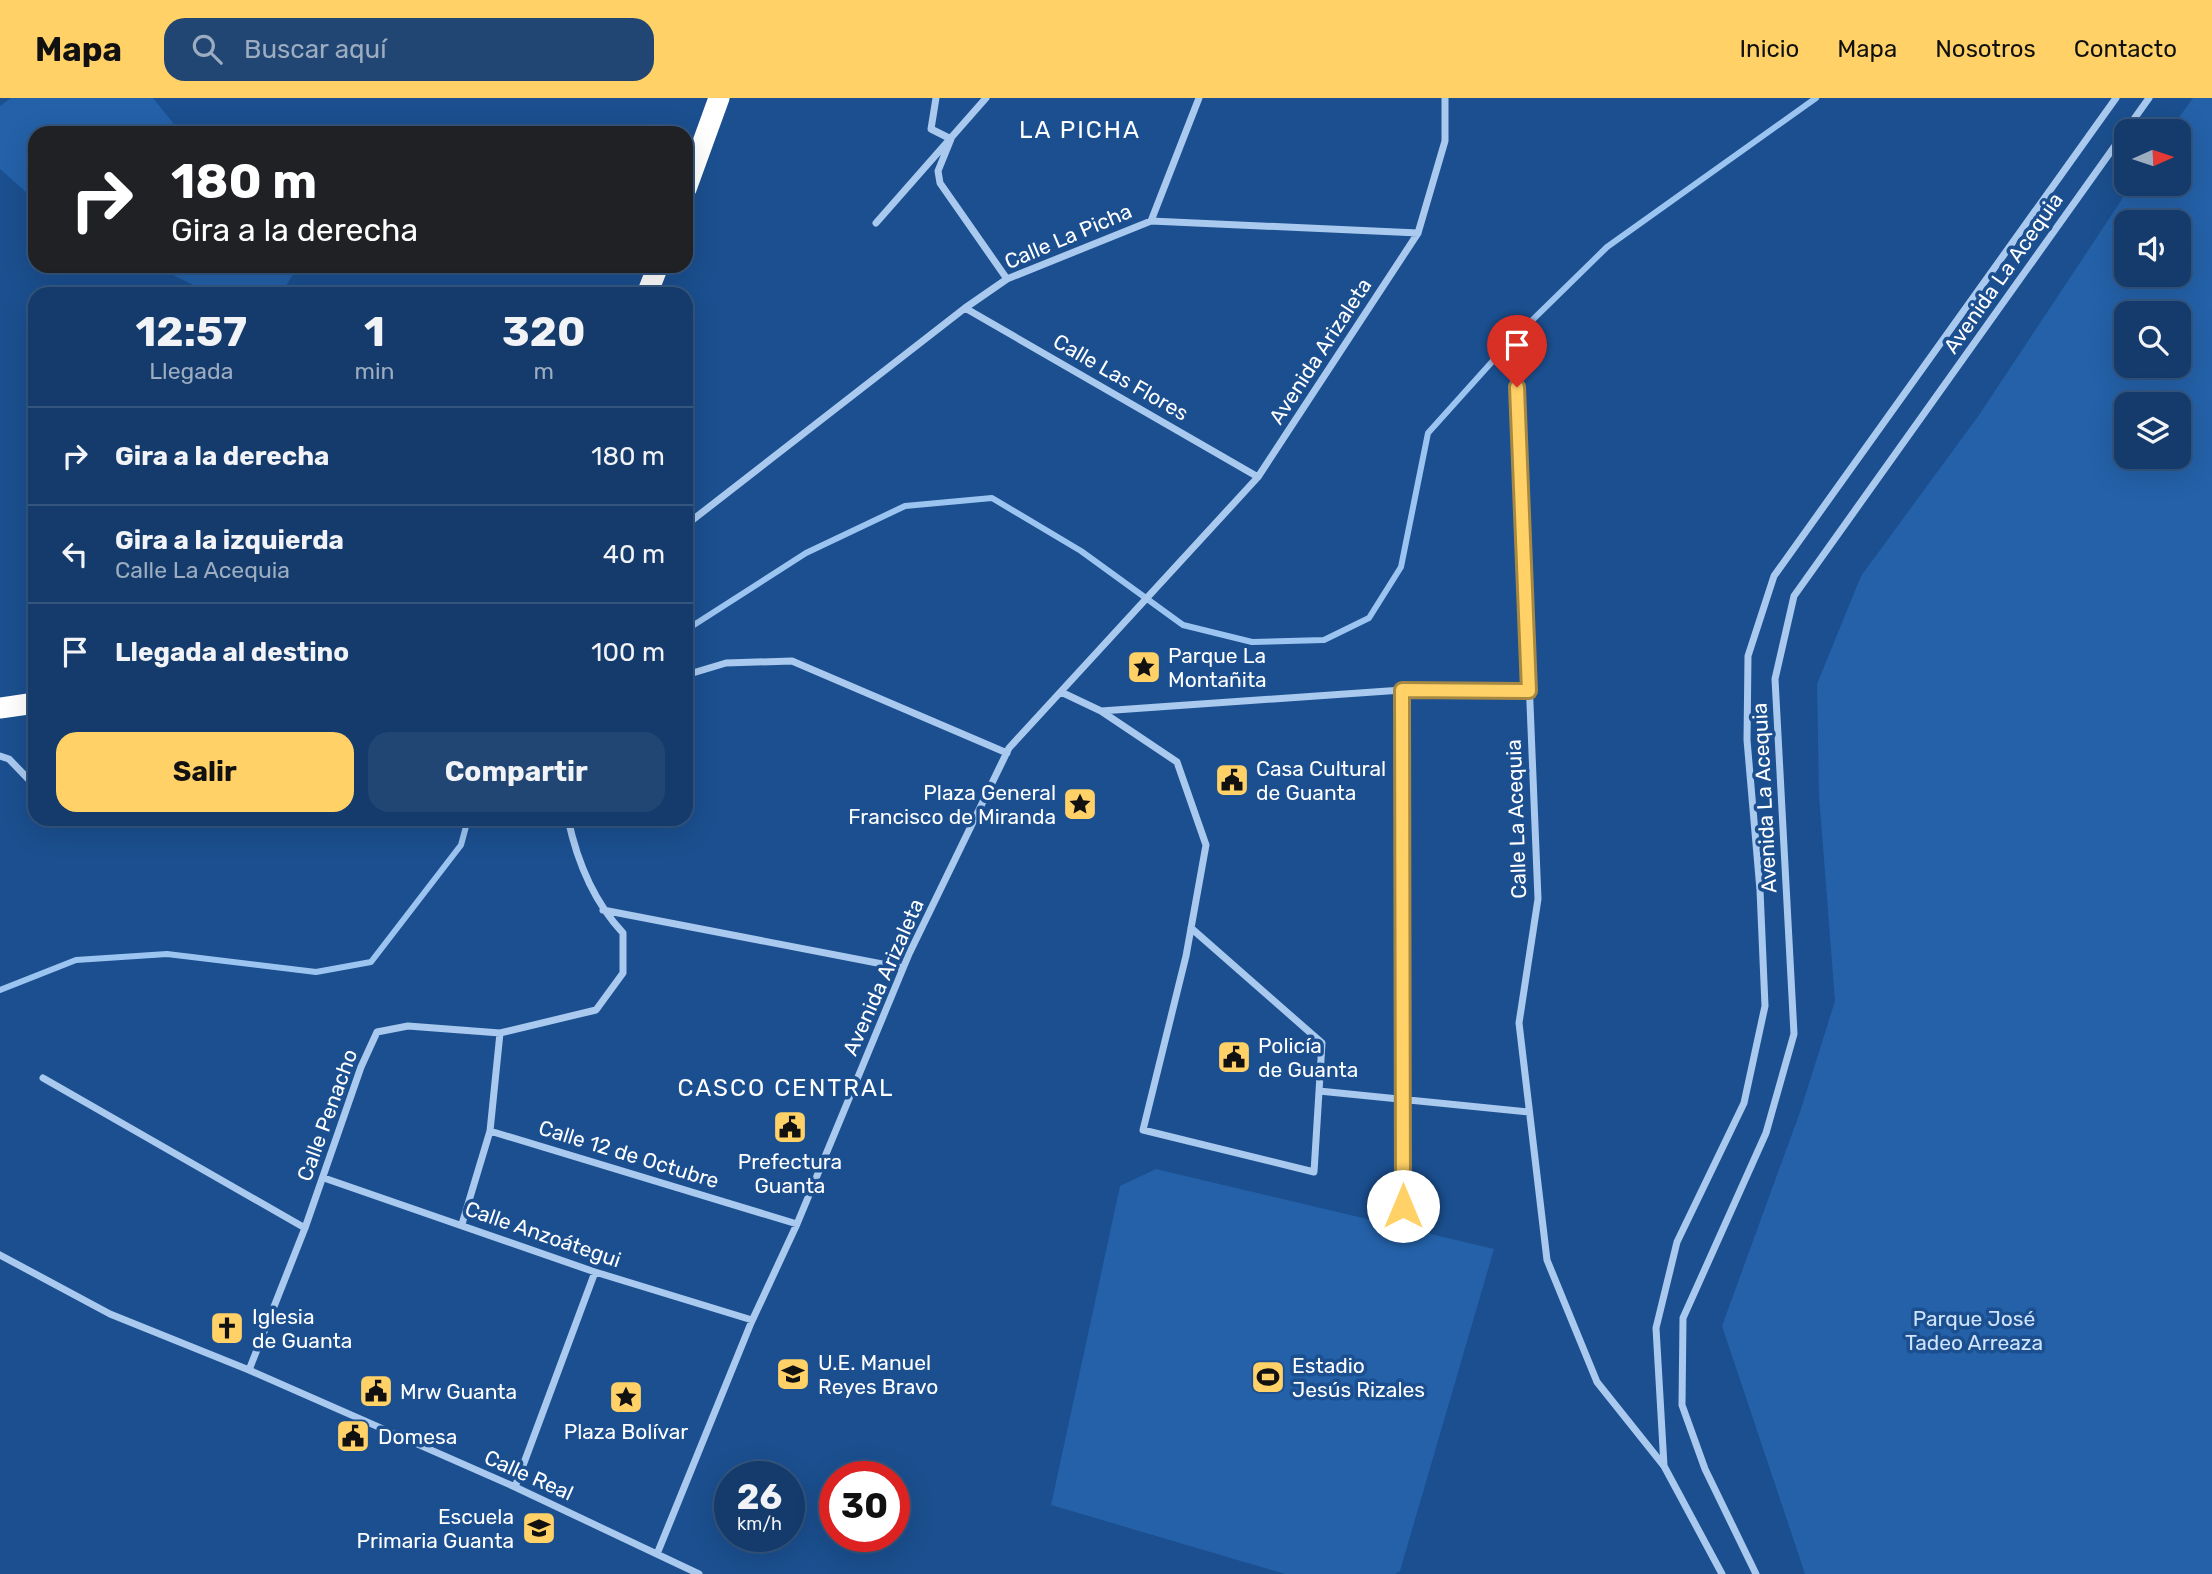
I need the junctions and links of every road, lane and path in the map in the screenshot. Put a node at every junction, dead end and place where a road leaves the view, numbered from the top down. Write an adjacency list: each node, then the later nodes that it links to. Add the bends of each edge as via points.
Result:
1 (719, 98): 9 (highway)
2 (936, 98): 8 (street, via 930,129)
3 (986, 98): 8 (street)
4 (1199, 98): 10 (street)
5 (1445, 98): 12 (street, Avenida Arizaleta, via 1445,141)
6 (2116, 98): 47 (street, Avenida La Acequia, via 1774,576 1748,656 1747,740 1765,1006 1744,1103 1677,1242 1656,1328)
7 (2149, 98): 52 (street, Avenida La Acequia, via 1794,596 1775,679 1794,1034 1766,1133 1682,1318 1682,1405 1705,1469)
8 (951, 139): 11 (street); 13 (street, via 938,172 940,183)
9 (693, 170)
10 (1151, 220): 12 (street, Calle La Picha); 13 (street, Calle La Picha)
11 (876, 223)
12 (1418, 233): 16 (street, Avenida Arizaleta)
13 (1007, 279): 14 (street, Calle La Picha)
14 (965, 308): 16 (street, Calle Las Flores); 17 (street, Calle La Picha)
15 (1517, 387): 20 (street, Calle La Acequia)
16 (1258, 477): 21 (street, Avenida Arizaleta)
17 (693, 520)
18 (693, 673): 25 (street, via 726,663 792,661)
19 (1402, 690): 20 (street); 24 (street); 35 (street)
20 (1529, 691): 36 (street, Calle La Acequia, via 1538,899 1519,1023)
21 (1060, 692): 24 (street); 25 (street, Avenida Arizaleta)
22 (28, 704): 23 (highway)
23 (0, 708)
24 (1101, 711): 30 (street, via 1177,762 1206,845)
25 (1007, 753): 31 (street, Avenida Arizaleta)
26 (0, 756): 27 (street)
27 (28, 779)
28 (570, 826): 29 (street, Calle Penacho)
29 (602, 910): 31 (street); 32 (street, Calle Penacho, via 623,933 622,973 596,1010)
30 (1191, 928): 34 (street, via 1322,1043); 34 (street, via 1143,1130 1314,1172)
31 (903, 968): 41 (street, Avenida Arizaleta)
32 (500, 1033): 37 (street); 38 (street, Calle Penacho, via 408,1026 377,1032)
33 (43, 1078): 42 (street)
34 (1319, 1091): 35 (street)
35 (1403, 1099): 36 (street); 39 (street)
36 (1529, 1112): 47 (street, Calle La Acequia, via 1547,1260 1597,1382)
37 (491, 1131): 40 (street); 41 (street, Calle 12 de Octubre)
38 (324, 1178): 40 (street, Calle Anzoátegui); 42 (street, Calle Penacho)
39 (1403, 1206)
40 (462, 1224): 44 (street, Calle Anzoátegui)
41 (797, 1224): 45 (street, Avenida Arizaleta)
42 (305, 1228): 46 (street, Calle Penacho)
43 (0, 1255): 46 (street, Calle Real, via 110,1314)
44 (595, 1272): 45 (street, Calle Anzoátegui); 48 (street)
45 (752, 1320): 49 (street, Avenida Arizaleta)
46 (249, 1370): 48 (street, Calle Real)
47 (1664, 1465): 51 (street)
48 (515, 1488): 49 (street, Calle Real)
49 (657, 1554): 50 (street, Calle Real)
50 (699, 1574)
51 (1722, 1574)
52 (1756, 1574)

